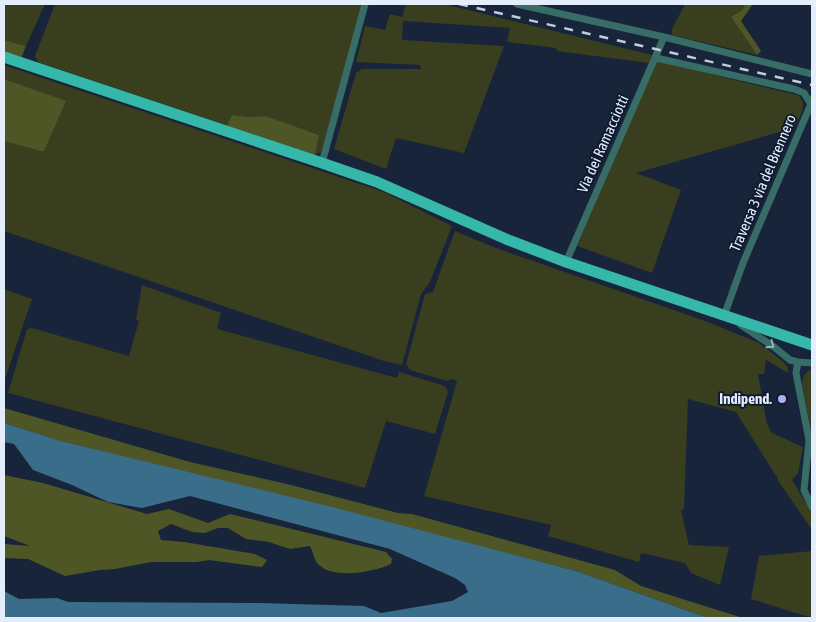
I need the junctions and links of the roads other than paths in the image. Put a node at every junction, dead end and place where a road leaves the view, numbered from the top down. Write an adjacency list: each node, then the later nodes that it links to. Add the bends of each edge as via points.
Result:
1 (365, 4): 7 (street)
2 (517, 4): 3 (street)
3 (664, 38): 5 (street, Via dei Ramacciotti); 6 (street)
4 (4, 57): 7 (main road)
5 (656, 58): 8 (street, Via dei Ramacciotti); 9 (street, Traversa 3 via del Brennero, via 794,89 804,93 811,104 743,263)
6 (812, 74)
7 (322, 163): 8 (main road, via 377,182)
8 (566, 262): 9 (main road)
9 (728, 317): 10 (main road); 11 (street, one-way to 11, via 790,360)
10 (812, 345)
11 (798, 362): 12 (street); 13 (street, via 796,373 809,440 804,490)
12 (812, 363)
13 (812, 507)

